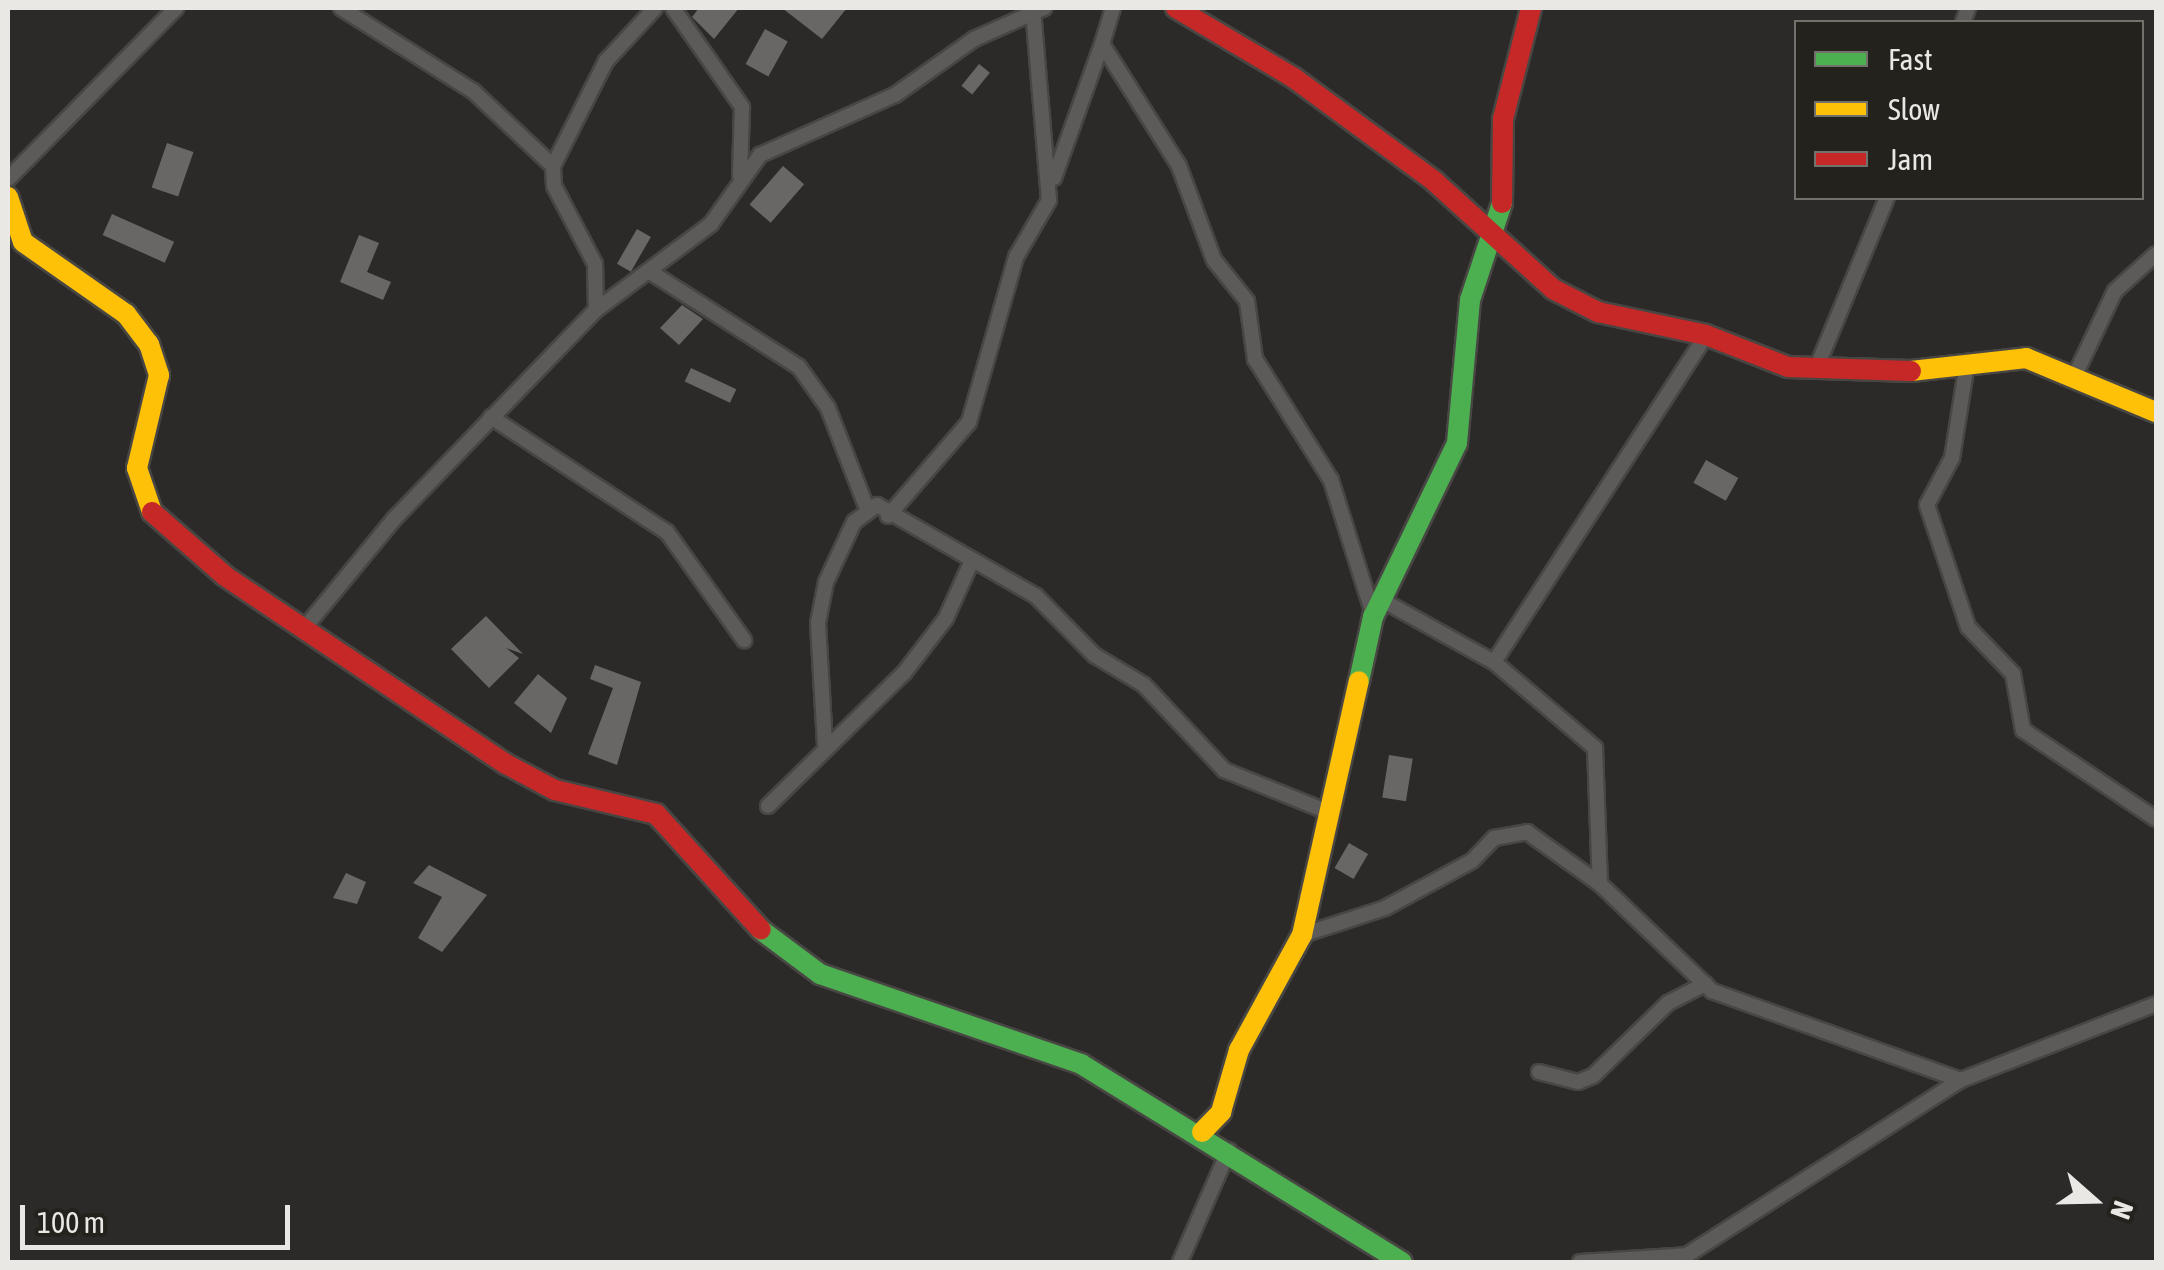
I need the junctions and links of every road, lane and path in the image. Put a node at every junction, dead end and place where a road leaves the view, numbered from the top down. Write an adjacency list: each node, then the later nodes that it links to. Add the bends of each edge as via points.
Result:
1 (176, 8): 13 (street)
2 (341, 8): 10 (street, via 473,91)
3 (655, 8): 10 (street, via 606,61)
4 (672, 8): 11 (street, via 742,107)
5 (1113, 8): 9 (street)
6 (1176, 8): 16 (street, via 1294,78)
7 (1531, 8): 16 (street, via 1503,118 1502,215)
8 (1037, 9): 11 (street, via 974,39 895,95 770,148); 12 (street)
9 (1102, 44): 12 (street); 29 (street, via 1179,166 1214,260 1247,301 1256,358 1331,480)
10 (552, 166): 19 (street, via 554,186 595,264)
11 (740, 176): 18 (street, via 711,224)
12 (1054, 178): 27 (street, via 992,324 969,422)
13 (8, 180)
14 (8, 197): 30 (street, via 23,242 126,314 149,344 158,390 137,468 156,521)
15 (1886, 200): 21 (street)
16 (1493, 235): 20 (street, via 1552,289 1598,312); 29 (street, via 1470,300 1457,443)
17 (2156, 254): 23 (street, via 2115,291)
18 (652, 273): 19 (street); 26 (street, via 798,367 828,408)
19 (596, 310): 25 (street)
20 (1706, 335): 21 (street); 32 (street)
21 (1816, 369): 22 (street)
22 (1966, 370): 23 (street, via 2013,357); 36 (street, via 1952,458 1927,505 1968,628 2013,674 2022,730)
23 (2076, 373): 24 (street)
24 (2156, 412)
25 (491, 417): 30 (street); 31 (street, via 667,532)
26 (866, 506): 27 (street); 33 (street, via 833,559 818,623)
27 (888, 516): 28 (street)
28 (970, 566): 33 (street, via 946,618 904,673); 35 (street, via 1036,596 1094,655 1144,685 1224,770)
29 (1378, 609): 32 (street); 35 (street)
30 (307, 625): 43 (street, via 506,764 555,790 656,814 754,925 820,974 1082,1064)
31 (744, 640)
32 (1494, 662): 37 (street, via 1596,748)
33 (825, 744): 34 (street)
34 (768, 806)
35 (1328, 812): 38 (street)
36 (2156, 819)
37 (1600, 884): 38 (street, via 1514,830 1385,908); 39 (street)
38 (1302, 935): 43 (street, via 1239,1050 1222,1112)
39 (1705, 984): 41 (street, via 1668,1003 1592,1076 1578,1082); 42 (street, via 1730,1001)
40 (2156, 1004): 42 (street)
41 (1539, 1072)
42 (1961, 1080): 45 (street)
43 (1202, 1132): 44 (street)
44 (1230, 1150): 46 (street); 47 (street)
45 (1693, 1259): 48 (street)
46 (1180, 1262)
47 (1402, 1262)
48 (1580, 1262)

